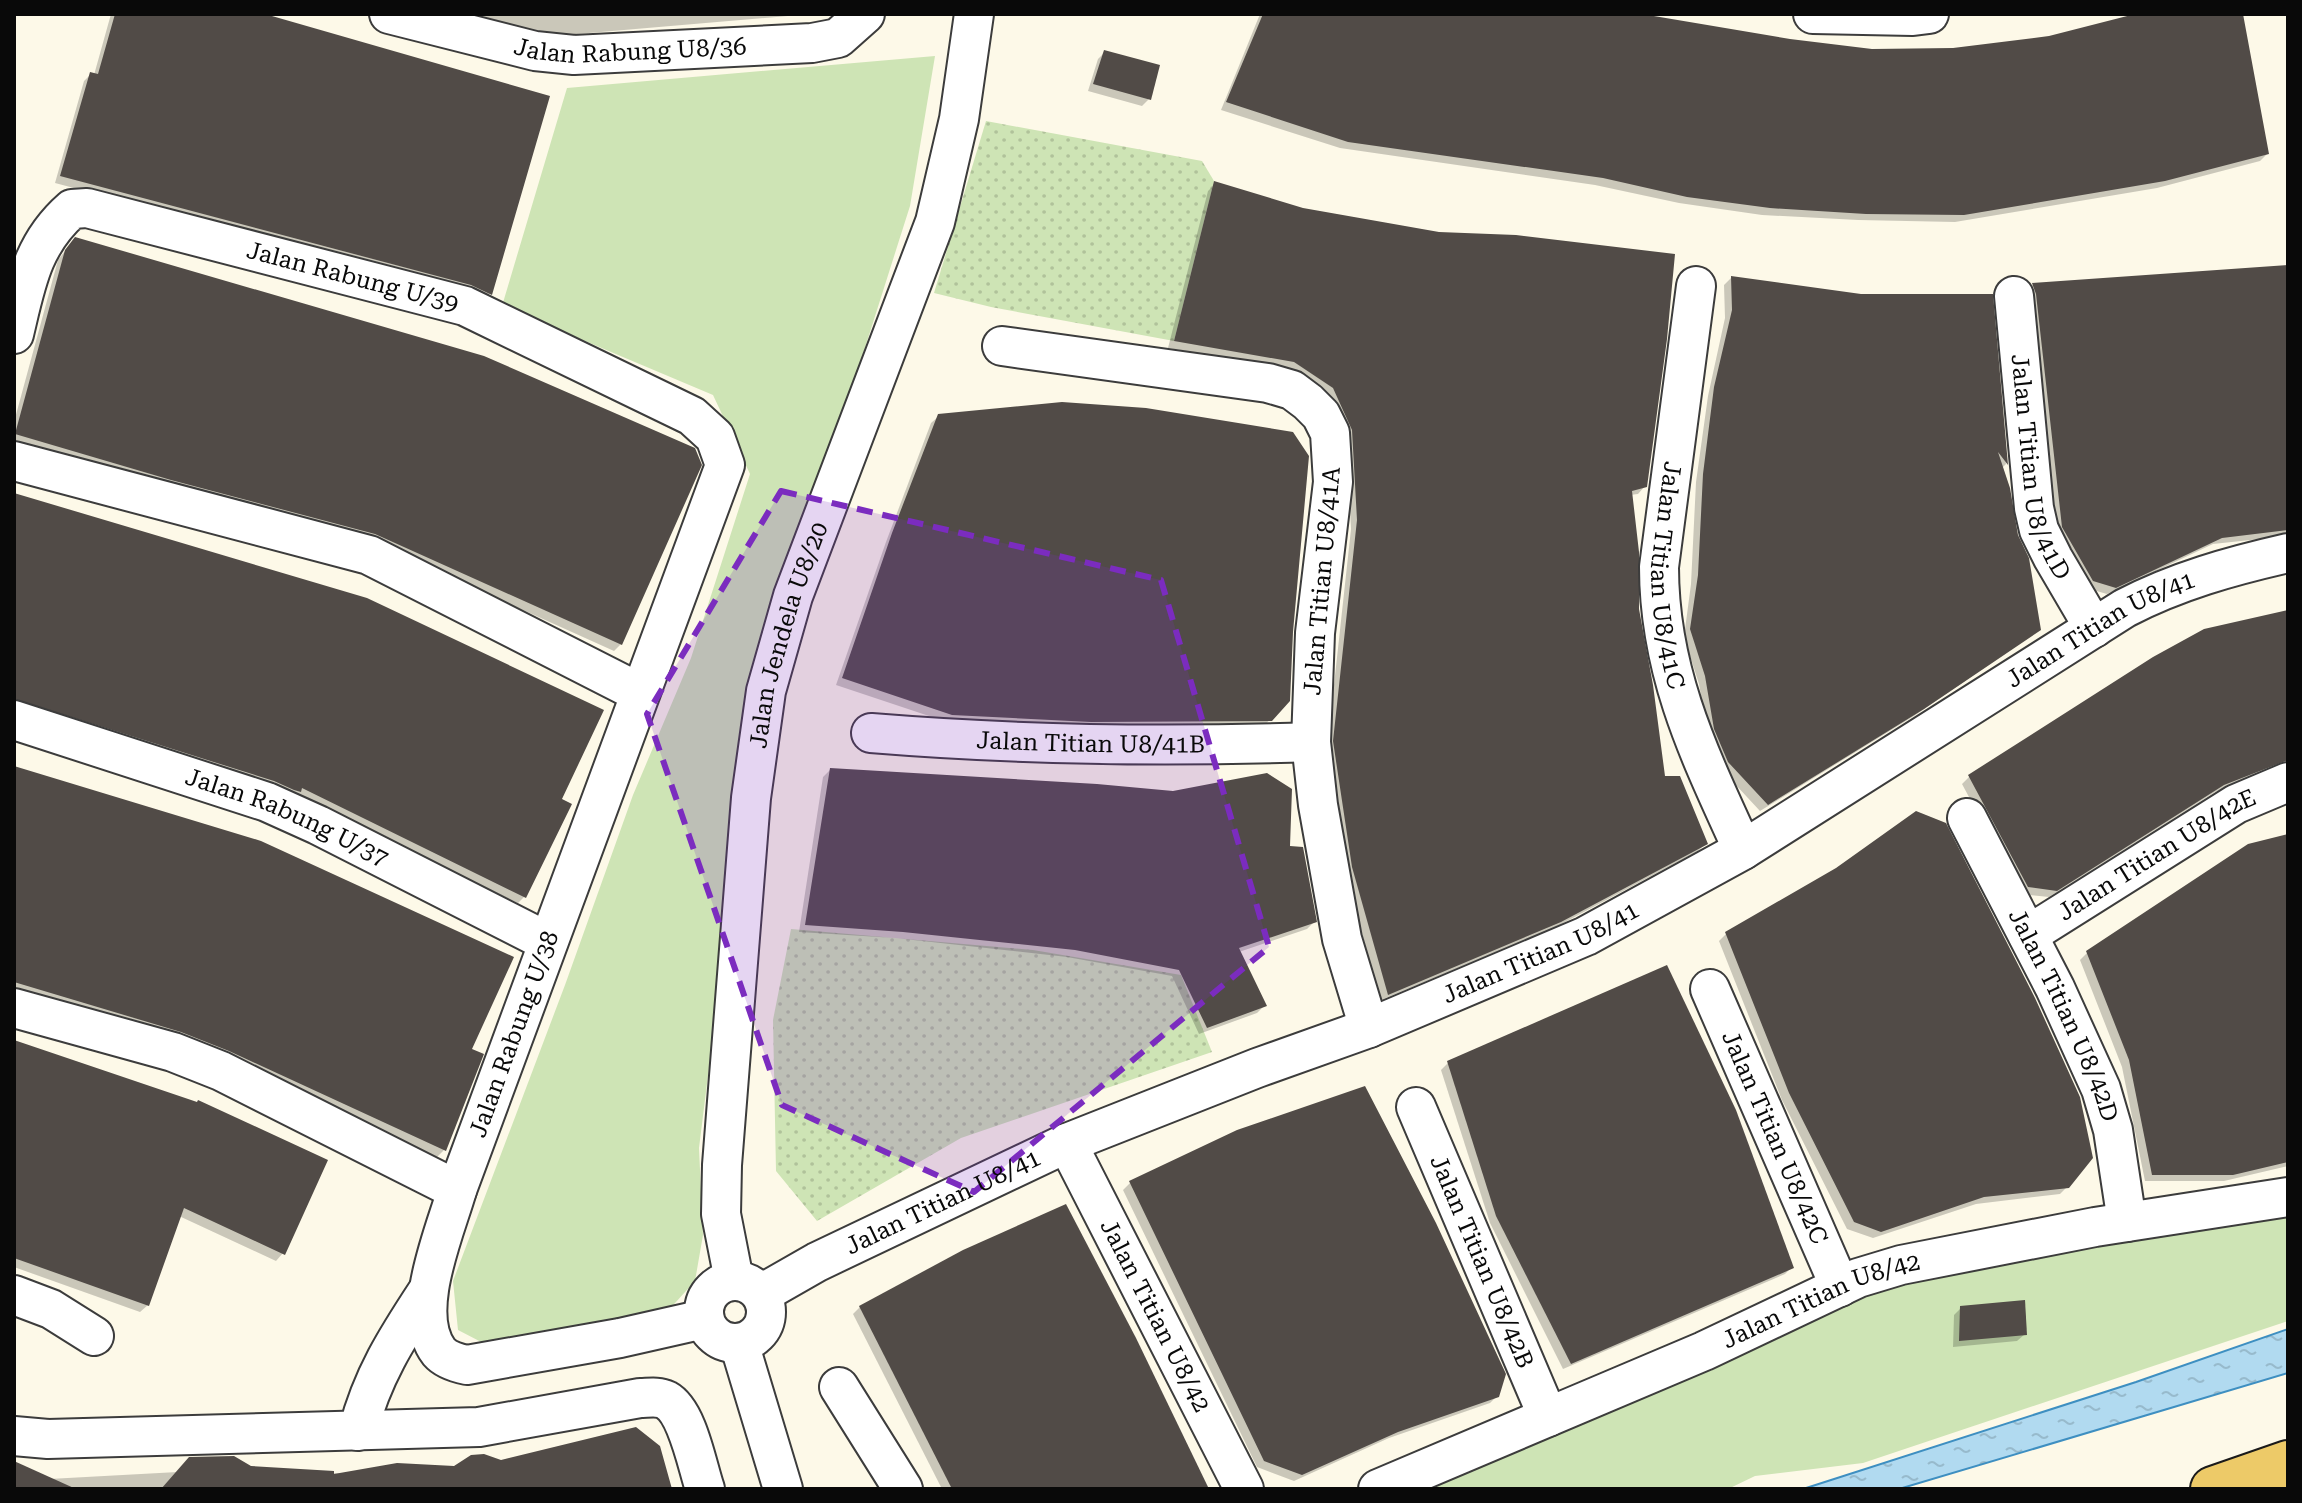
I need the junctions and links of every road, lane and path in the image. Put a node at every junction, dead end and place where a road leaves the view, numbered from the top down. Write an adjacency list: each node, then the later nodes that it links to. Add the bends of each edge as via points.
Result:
1 (389, 14): 2 (street, Jalan Rabung U8/36, via 535,51 574,55 812,43 838,38)
2 (865, 14)
3 (974, 14): 31 (street, Jalan Jendela U8/20, via 959,119 935,222 793,596 766,691 751,798 722,1165 721,1214)
4 (1813, 14): 5 (street)
5 (1929, 14)
6 (1696, 286): 20 (street, Jalan Titian U8/41C, via 1659,599 1684,716)
7 (2014, 296): 13 (street, Jalan Titian U8/41D, via 2039,530)
8 (14, 334): 11 (street, Jalan Rabung U/39, via 33,261 47,234 72,209 87,208 465,306 692,416 715,437)
9 (1002, 346): 17 (street, Jalan Titian U8/41A, via 1268,383 1292,390 1321,415 1330,433 1333,482 1315,633)
10 (14, 461): 14 (street, via 369,555)
11 (725, 465): 14 (street, Jalan Rabung U/38)
12 (2288, 553): 13 (street, Jalan Titian U8/41, via 2156,592)
13 (2094, 628): 20 (street, Jalan Titian U8/41)
14 (640, 693): 22 (street, Jalan Rabung U/38)
15 (14, 720): 22 (street, Jalan Rabung U/37, via 267,802)
16 (871, 733): 17 (street, Jalan Titian U8/41B, via 1092,746)
17 (1311, 742): 25 (street, Jalan Titian U8/41A, via 1342,939)
18 (2288, 782): 21 (street, Jalan Titian U8/42E, via 2236,804)
19 (1967, 818): 21 (street, Jalan Titian U8/42D)
20 (1743, 850): 25 (street, Jalan Titian U8/41, via 1586,936)
21 (2028, 935): 30 (street, Jalan Titian U8/42D, via 2108,1108)
22 (548, 942): 28 (street, Jalan Rabung U/38)
23 (1710, 989): 32 (street, Jalan Titian U8/42C)
24 (14, 1008): 28 (street, via 173,1052 221,1071)
25 (1369, 1028): 27 (street, Jalan Titian U8/41)
26 (1416, 1107): 39 (street, Jalan Titian U8/42B)
27 (1067, 1143): 31 (street, Jalan Titian U8/41, via 817,1262); 46 (street, Jalan Titian U8/42)
28 (457, 1190): 33 (street, Jalan Rabung U/38)
29 (2288, 1197): 30 (street, Jalan Titian U8/42)
30 (2127, 1222): 32 (street, Jalan Titian U8/42, via 1901,1265)
31 (748, 1287): 35 (street, via 717,1285 705,1300); 37 (street, via 766,1311 761,1328)
32 (1840, 1287): 39 (street, Jalan Titian U8/42)
33 (427, 1292): 35 (street, Jalan Rabung U/38, via 431,1334 440,1352 467,1365); 40 (street, via 387,1354)
34 (14, 1295): 36 (street, via 51,1309)
35 (704, 1319): 37 (street, via 717,1338)
36 (94, 1336)
37 (739, 1343): 44 (street)
38 (839, 1387): 45 (street)
39 (1548, 1417): 47 (street, Jalan Titian U8/42)
40 (358, 1431): 41 (street); 43 (street, via 479,1427 655,1397 665,1399 682,1418)
41 (14, 1436)
42 (2288, 1463): 48 (main road)
43 (705, 1489)
44 (783, 1489)
45 (903, 1489)
46 (1244, 1489)
47 (1378, 1489)
48 (2213, 1489)

